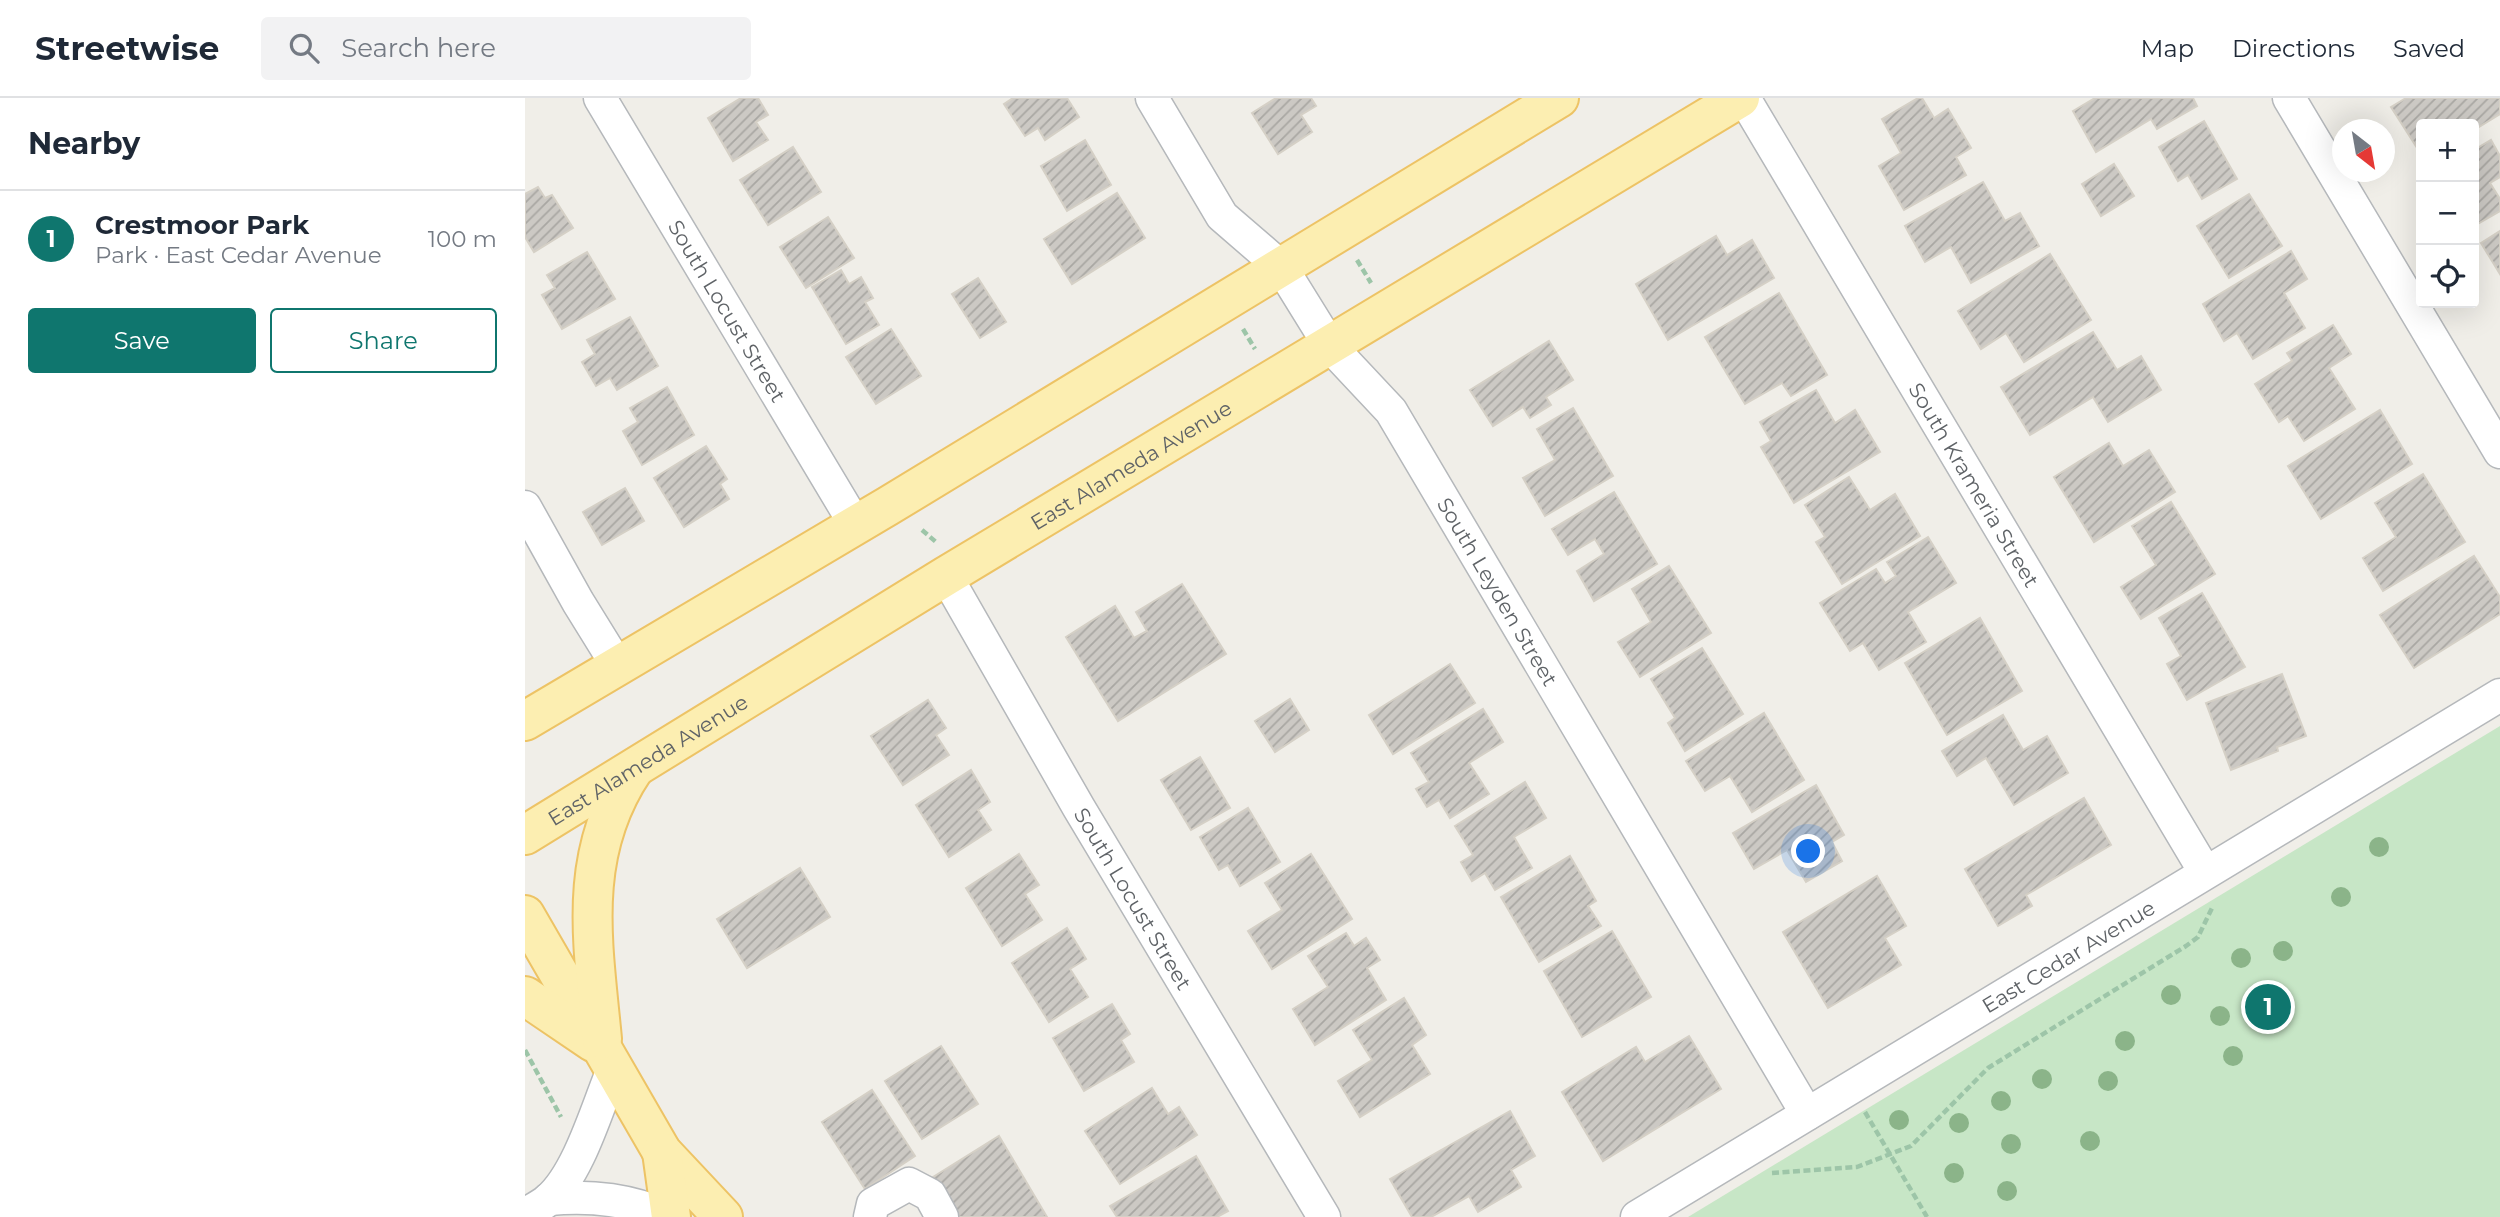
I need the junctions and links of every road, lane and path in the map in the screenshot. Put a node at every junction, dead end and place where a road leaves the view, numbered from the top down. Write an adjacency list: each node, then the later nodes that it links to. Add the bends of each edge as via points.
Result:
1 (600, 98): 14 (street, South Locust Street)
2 (1152, 98): 7 (street, South Leyden Street, via 1222,216)
3 (1559, 98): 7 (main road)
4 (1742, 98): 10 (main road, East Alameda Avenue); 21 (street, South Krameria Street)
5 (2289, 98): 12 (street)
6 (1355, 256): 8 (path)
7 (1281, 267): 10 (street, South Leyden Street); 14 (main road)
8 (1377, 292)
9 (1239, 323): 11 (path)
10 (1330, 346): 15 (main road, East Alameda Avenue); 28 (street, South Leyden Street, via 1391,411)
11 (1257, 352)
12 (2500, 452)
13 (525, 506): 16 (street)
14 (855, 524): 16 (main road)
15 (946, 576): 19 (main road, East Alameda Avenue); 38 (street, South Locust Street)
16 (617, 665): 18 (main road)
17 (2500, 695): 21 (street, East Cedar Avenue)
18 (525, 720)
19 (635, 768): 20 (main road, East Alameda Avenue); 26 (main road, via 612,806 594,875 592,917)
20 (525, 835)
21 (2205, 872): 28 (street, East Cedar Avenue)
22 (2212, 908): 31 (path, via 2198,937 2186,947 1988,1068 1911,1146)
23 (525, 915): 26 (main road)
24 (525, 996): 26 (main road)
25 (525, 1050): 29 (path)
26 (608, 1058): 30 (main road); 33 (street, via 574,1166)
27 (1864, 1111): 31 (path)
28 (1807, 1114): 39 (street, East Cedar Avenue)
29 (563, 1121)
30 (662, 1152): 34 (main road); 35 (main road)
31 (1892, 1155): 32 (path, via 1857,1167 1771,1173); 40 (path)
32 (1761, 1179)
33 (537, 1207): 34 (street, via 594,1197 642,1205)
34 (671, 1217)
35 (723, 1217)
36 (870, 1217): 37 (street, via 873,1204 909,1184 930,1195)
37 (943, 1217)
38 (1324, 1217)
39 (1637, 1217)
40 (1927, 1217)

